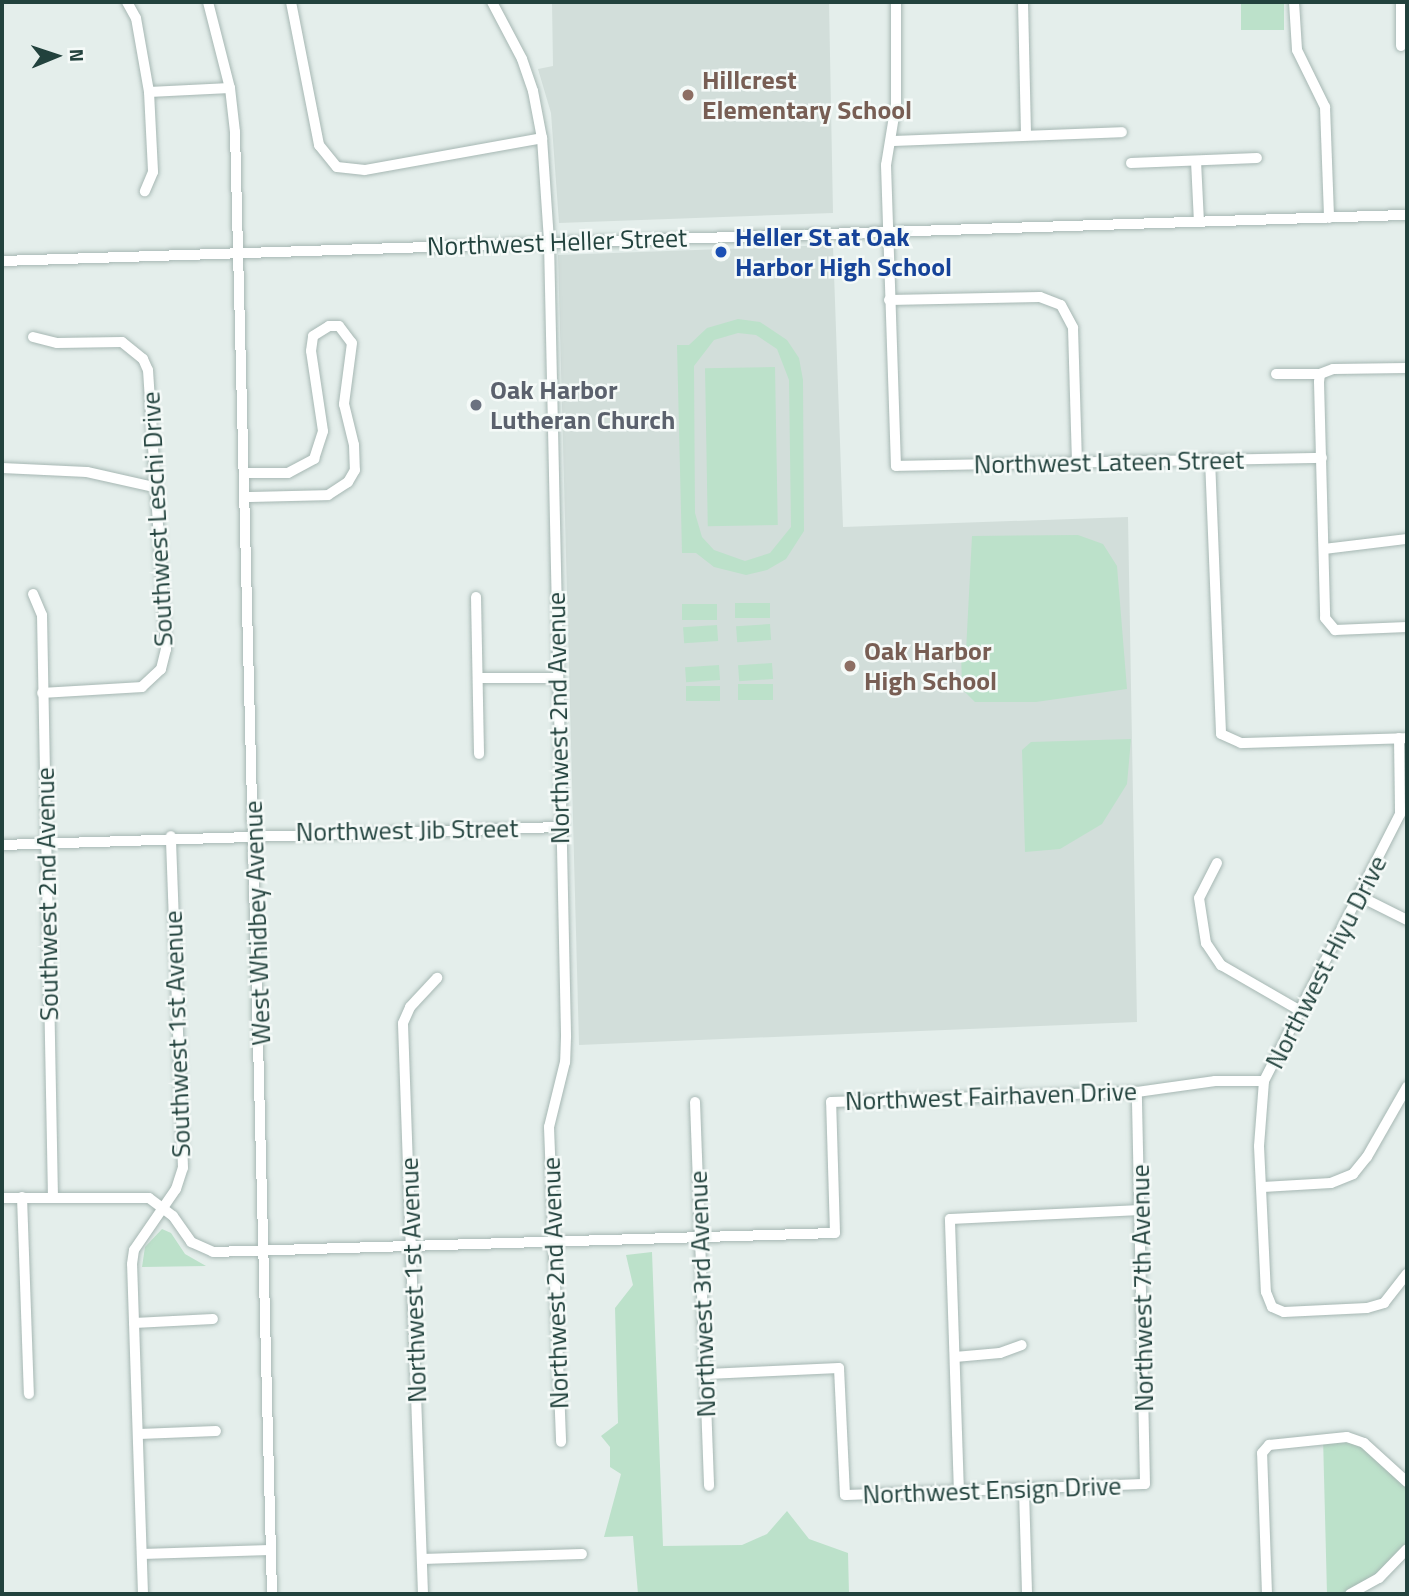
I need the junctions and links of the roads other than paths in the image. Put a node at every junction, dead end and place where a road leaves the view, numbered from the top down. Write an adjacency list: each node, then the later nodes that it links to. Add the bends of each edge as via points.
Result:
1 (127, 2): 11 (street, via 136,18)
2 (208, 2): 10 (street, West Whidbey Avenue)
3 (291, 2): 14 (street, via 319,145 337,167 365,170)
4 (492, 2): 14 (street, Northwest 2nd Avenue, via 522,59)
5 (895, 2): 15 (street)
6 (1023, 2): 13 (street)
7 (1294, 2): 21 (street, via 1297,50 1325,107)
8 (1401, 2): 9 (street)
9 (1401, 46)
10 (230, 88): 11 (street); 25 (street, West Whidbey Avenue)
11 (149, 92): 19 (street, via 153,172)
12 (1122, 132): 13 (street)
13 (1026, 135): 15 (street)
14 (542, 138): 24 (street, Northwest 2nd Avenue)
15 (892, 141): 23 (street, via 886,165)
16 (1257, 158): 17 (street)
17 (1196, 161): 18 (street); 22 (street)
18 (1131, 163)
19 (145, 191)
20 (1407, 215): 21 (street, Northwest Heller Street)
21 (1329, 218): 22 (street, Northwest Heller Street)
22 (1199, 222): 23 (street, Northwest Heller Street)
23 (888, 231): 24 (street, Northwest Heller Street); 27 (street)
24 (549, 242): 25 (street, Northwest Heller Street); 45 (street, Northwest 2nd Avenue)
25 (237, 252): 26 (street, Northwest Heller Street); 36 (street, West Whidbey Avenue)
26 (2, 261)
27 (890, 300): 34 (street, via 1040,297 1061,305 1073,328); 34 (street, Northwest Lateen Street, via 896,466)
28 (33, 337): 37 (street, Southwest Leschi Drive, via 57,343 122,342 143,359 152,383)
29 (1407, 368): 31 (street, via 1333,369)
30 (1276, 374): 31 (street)
31 (1321, 374): 32 (street)
32 (1321, 458): 33 (street, Northwest Lateen Street); 40 (street)
33 (1210, 459): 34 (street, Northwest Lateen Street); 47 (street, via 1221,734 1241,743)
34 (1077, 462)
35 (2, 468): 37 (street, via 87,472)
36 (244, 473): 38 (street, West Whidbey Avenue); 38 (street, via 288,473 314,459 323,431 311,351 313,336 329,326 339,326 352,343 344,404 355,470 348,482 328,495)
37 (154, 487): 46 (street, Southwest Leschi Drive, via 160,509 166,649 161,669 153,681 131,690)
38 (245, 497): 50 (street, West Whidbey Avenue)
39 (1407, 539): 40 (street)
40 (1324, 549): 43 (street, via 1329,628)
41 (33, 594): 46 (street, Southwest 2nd Avenue, via 41,615)
42 (476, 597): 44 (street)
43 (1407, 627)
44 (478, 678): 45 (street); 48 (street)
45 (556, 678): 49 (street, Northwest 2nd Avenue)
46 (42, 693): 52 (street, Southwest 2nd Avenue)
47 (1403, 738): 55 (street, Northwest Hiyu Drive, via 1400,814)
48 (479, 754)
49 (560, 827): 50 (street, Northwest Jib Street); 70 (street, Northwest 2nd Avenue, via 566,1053 550,1116)
50 (255, 834): 51 (street, Northwest Jib Street); 72 (street, West Whidbey Avenue)
51 (171, 836): 52 (street, Northwest Jib Street); 67 (street, Southwest 1st Avenue, via 183,1168 176,1189)
52 (47, 842): 53 (street, Northwest Jib Street); 64 (street, Southwest 2nd Avenue)
53 (2, 845)
54 (1217, 863): 58 (street, via 1199,898 1206,943 1221,965)
55 (1361, 897): 56 (street); 58 (street, Northwest Hiyu Drive)
56 (1407, 920)
57 (437, 978): 71 (street, Northwest 1st Avenue, via 410,1007 403,1023)
58 (1299, 1010): 59 (street, Northwest Hiyu Drive)
59 (1264, 1081): 61 (street, Northwest Fairhaven Drive, via 1215,1081); 63 (street, Northwest Hiyu Drive, via 1259,1146)
60 (1407, 1087): 63 (street, via 1353,1174 1331,1183)
61 (1137, 1092): 68 (street, Northwest 7th Avenue); 69 (street, Northwest Fairhaven Drive, via 831,1101 835,1233)
62 (695, 1102): 69 (street, Northwest 3rd Avenue)
63 (1263, 1187): 73 (street, Northwest Hiyu Drive, via 1266,1292 1277,1311 1367,1308 1384,1303)
64 (53, 1196): 65 (street); 67 (street, via 139,1196)
65 (22, 1197): 66 (street); 79 (street)
66 (2, 1198)
67 (162, 1205): 72 (street, Northwest Fairhaven Drive, via 199,1249); 75 (street, Southwest 1st Avenue, via 134,1250)
68 (1141, 1210): 77 (street, via 950,1219); 84 (street, Northwest 7th Avenue)
69 (700, 1239): 70 (street, Northwest Fairhaven Drive); 78 (street, Northwest 3rd Avenue)
70 (553, 1244): 71 (street, Northwest Fairhaven Drive); 82 (street, Northwest 2nd Avenue)
71 (412, 1246): 72 (street, Northwest Fairhaven Drive); 92 (street, Northwest 1st Avenue)
72 (266, 1250): 89 (street, West Whidbey Avenue)
73 (1407, 1274)
74 (214, 1320): 75 (street)
75 (134, 1323): 81 (street, Southwest 1st Avenue)
76 (1022, 1345): 77 (street, via 1000,1353)
77 (955, 1357): 87 (street)
78 (707, 1374): 85 (street, Northwest 3rd Avenue); 87 (street, Northwest Ensign Drive, via 839,1368 845,1495)
79 (29, 1394)
80 (216, 1431): 81 (street)
81 (139, 1434): 91 (street, Southwest 1st Avenue)
82 (561, 1442)
83 (1407, 1482): 97 (street, via 1364,1443 1347,1437 1269,1445 1262,1453)
84 (1145, 1484): 86 (street, Northwest Ensign Drive)
85 (709, 1486)
86 (1024, 1491): 87 (street, Northwest Ensign Drive); 96 (street)
87 (960, 1493)
88 (1407, 1549): 98 (street, via 1379,1578)
89 (271, 1550): 91 (street); 94 (street, West Whidbey Avenue)
90 (582, 1553): 92 (street)
91 (142, 1555): 93 (street, Southwest 1st Avenue)
92 (422, 1559): 95 (street, Northwest 1st Avenue)
93 (143, 1594)
94 (272, 1594)
95 (423, 1594)
96 (1027, 1594)
97 (1267, 1594)
98 (1350, 1594)

